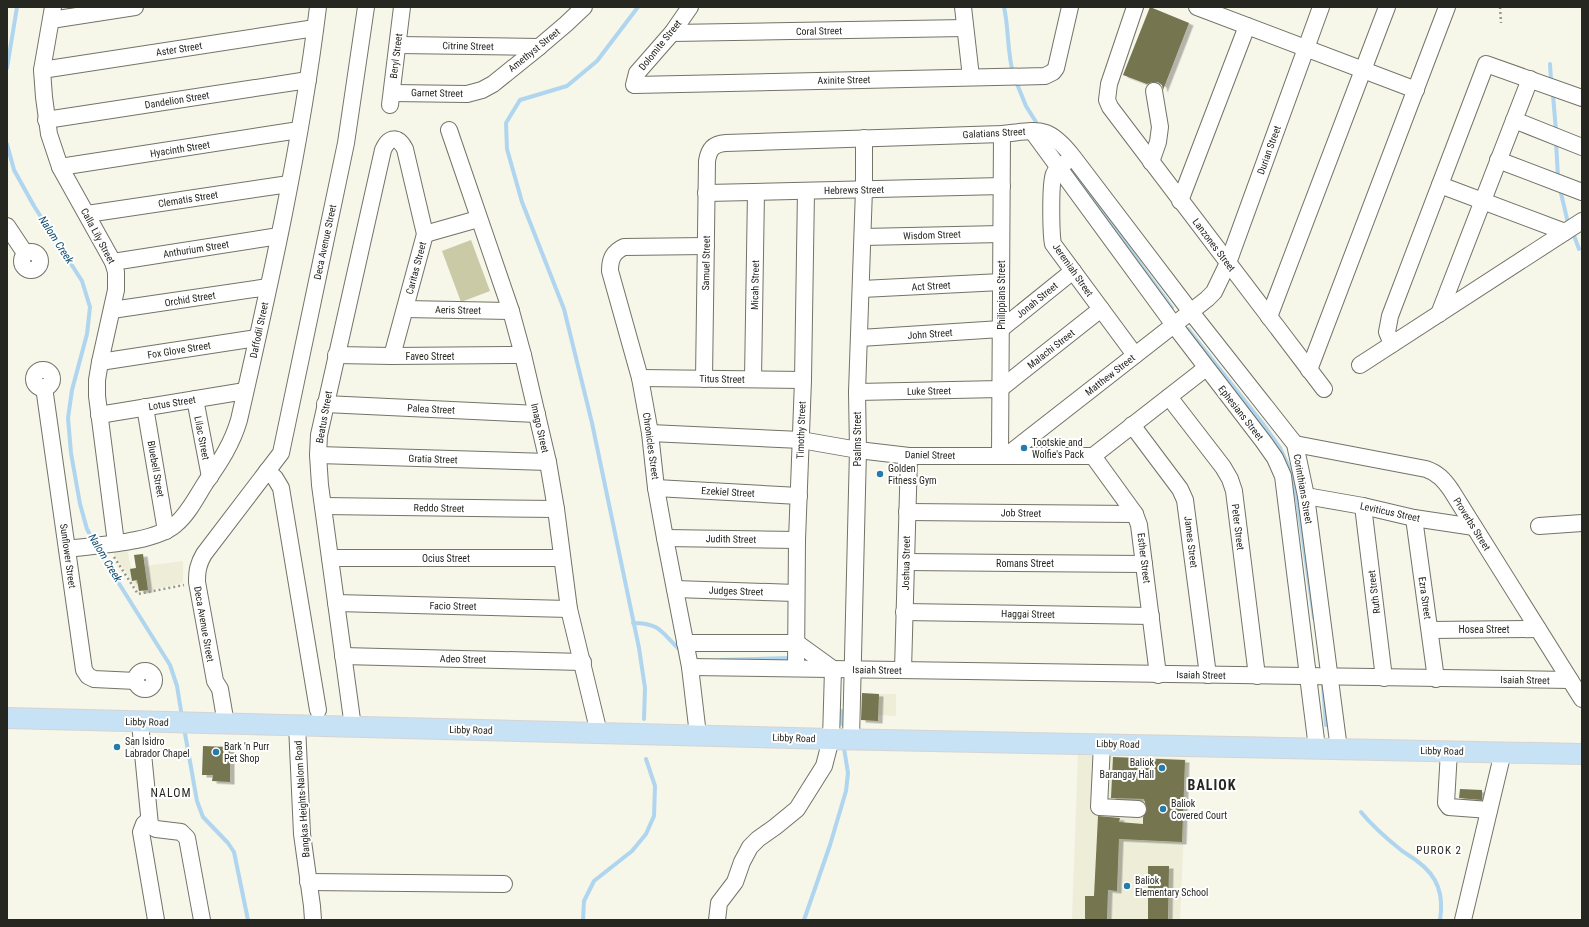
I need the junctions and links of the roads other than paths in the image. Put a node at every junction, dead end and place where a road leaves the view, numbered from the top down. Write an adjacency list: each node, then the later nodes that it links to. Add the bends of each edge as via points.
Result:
1 (135, 7): 15 (street)
2 (318, 7): 17 (street, Daffodil Street)
3 (356, 7): 39 (street, Deca Avenue Street)
4 (366, 7): 39 (street, Deca Avenue Street)
5 (402, 7): 20 (street, Beryl Street)
6 (584, 7): 21 (street, Amethyst Street)
7 (690, 7): 19 (street, Dolomite Street)
8 (963, 7): 18 (street)
9 (1070, 7): 25 (street, Axinite Street, via 1058,63 1053,72 1045,76)
10 (1135, 7): 47 (street, Lanzones Street, via 1109,84 1107,100 1115,115)
11 (1197, 7): 16 (street)
12 (1321, 7): 22 (street, Durian Street)
13 (1387, 7): 24 (street)
14 (1447, 7): 30 (street)
15 (52, 13): 23 (street, Calla Lily Street)
16 (1247, 26): 22 (street); 58 (street)
17 (315, 28): 23 (street, Aster Street); 27 (street, Daffodil Street)
18 (965, 28): 19 (street, Coral Street); 25 (street)
19 (672, 33): 28 (street, Dolomite Street, via 637,73)
20 (398, 45): 21 (street, Citrine Street); 33 (street, Beryl Street)
21 (539, 47): 29 (street, Amethyst Street)
22 (1306, 48): 24 (street); 72 (street, Durian Street)
23 (42, 70): 34 (street, Calla Lily Street)
24 (1363, 70): 30 (street); 84 (street)
25 (971, 77): 28 (street, Axinite Street)
26 (1530, 79): 32 (street); 35 (street); 51 (street, via 1486,64)
27 (308, 80): 34 (street, Dandelion Street); 36 (street, Daffodil Street)
28 (634, 85)
29 (482, 90): 33 (street, Garnet Street, via 467,94)
30 (1416, 90): 97 (street)
31 (1154, 91): 47 (street, via 1160,127)
32 (1582, 98)
33 (391, 99)
34 (46, 120): 48 (street, Calla Lily Street)
35 (1514, 120): 43 (street); 46 (street)
36 (300, 130): 48 (street, Hyacinth Street); 50 (street, Daffodil Street)
37 (448, 130): 61 (street, Imago Street)
38 (1032, 131): 40 (street, Galatians Street); 45 (street, Galatians Street, via 1050,134); 49 (street, Ephesians Street)
39 (344, 132): 123 (street, Deca Avenue Street, via 296,356)
40 (1002, 134): 41 (street, Galatians Street); 52 (street, Philippians Street)
41 (864, 138): 44 (street, Galatians Street, via 720,143); 53 (street, Psalms Street)
42 (392, 140): 65 (street, Caritas Street, via 399,142 405,149); 90 (street, Beatus Street, via 388,141 383,150)
43 (1582, 147)
44 (711, 148): 57 (street, Samuel Street, via 707,161)
45 (1073, 157): 49 (street); 82 (street, Galatians Street)
46 (1498, 160): 56 (street); 59 (street)
47 (1151, 162): 58 (street, Lanzones Street)
48 (60, 167): 60 (street, Calla Lily Street)
49 (1059, 168): 73 (street, Jeremiah Street, via 1053,175 1052,182 1052,238 1056,250); 85 (street, Ephesians Street)
50 (289, 184): 60 (street, Clematis Street); 67 (street, Daffodil Street)
51 (1440, 185): 59 (street); 89 (street, via 1390,316 1387,332)
52 (1002, 186): 53 (street, Hebrews Street); 66 (street, Philippians Street)
53 (864, 189): 54 (street, Hebrews Street); 68 (street, Psalms Street)
54 (806, 191): 55 (street, Hebrews Street); 101 (street, Timothy Street)
55 (756, 192): 57 (street, Hebrews Street); 100 (street, Micah Street)
56 (1582, 192)
57 (706, 193): 69 (street, Samuel Street)
58 (1180, 201): 72 (street, Lanzones Street)
59 (1482, 201): 64 (street); 83 (street)
60 (87, 214): 71 (street, Calla Lily Street)
61 (478, 219): 65 (street); 81 (street, Imago Street)
62 (1582, 221): 64 (street)
63 (7, 226): 70 (street)
64 (1565, 232): 83 (street)
65 (425, 234): 78 (street, Caritas Street)
66 (1001, 234): 68 (street, Wisdom Street); 74 (street, Philippians Street)
67 (279, 236): 71 (street, Anthurium Street); 75 (street, Daffodil Street)
68 (863, 237): 76 (street, Psalms Street)
69 (706, 246): 98 (street, Chronicles Street, via 624,247 618,250 610,261 611,278); 99 (street, Samuel Street)
70 (26, 253)
71 (113, 262): 80 (street, Calla Lily Street, via 117,281)
72 (1228, 263): 77 (street, Durian Street); 84 (street, Lanzones Street)
73 (1073, 271): 79 (street, Jeremiah Street); 86 (street, Jonah Street)
74 (1001, 282): 76 (street, Act Street); 86 (street, Philippians Street)
75 (268, 287): 80 (street, Orchid Street); 87 (street, Daffodil Street)
76 (862, 289): 88 (street, Psalms Street)
77 (1214, 292): 82 (street, Matthew Street)
78 (405, 309): 81 (street, Aeris Street); 93 (street, Caritas Street)
79 (1101, 309): 92 (street, Jeremiah Street); 103 (street, Malachi Street)
80 (112, 310): 94 (street, Calla Lily Street)
81 (511, 311): 91 (street, Imago Street)
82 (1190, 312): 85 (street, Matthew Street); 116 (street, Corinthians Street)
83 (1439, 314): 89 (street)
84 (1269, 317): 97 (street, Lanzones Street)
85 (1174, 325): 92 (street, Matthew Street); 96 (street, Ephesians Street)
86 (1001, 329): 88 (street, John Street); 103 (street, Philippians Street)
87 (257, 338): 94 (street, Fox Glove Street); 105 (street, Daffodil Street)
88 (860, 338): 106 (street, Psalms Street)
89 (1392, 344): 95 (street)
90 (336, 355): 93 (street, Faveo Street); 109 (street, Beatus Street)
91 (523, 355): 93 (street, Faveo Street); 111 (street, Imago Street)
92 (1135, 355): 120 (street, Matthew Street)
93 (392, 356)
94 (100, 362): 112 (street, Calla Lily Street, via 97,380)
95 (1360, 365)
96 (1206, 368): 107 (street); 166 (street, Ephesians Street, via 1263,441 1282,476)
97 (1309, 370): 104 (street, Lanzones Street)
98 (640, 378): 99 (street, Titus Street); 114 (street, Chronicles Street)
99 (704, 379): 100 (street, Titus Street)
100 (753, 379): 101 (street, Titus Street)
101 (803, 380): 115 (street, Timothy Street)
102 (44, 388): 141 (street, Sunflower Street)
103 (1000, 389): 106 (street, Luke Street); 120 (street, Philippians Street)
104 (1324, 389)
105 (246, 391): 108 (street, Lotus Street); 124 (street, Daffodil Street, via 234,435)
106 (857, 392): 117 (street, Psalms Street)
107 (1169, 397): 113 (street); 165 (street, Peter Street, via 1223,467 1234,491)
108 (195, 399): 110 (street, Lotus Street); 124 (street, Lilac Street)
109 (325, 404): 111 (street, Palea Street); 118 (street, Beatus Street)
110 (145, 407): 112 (street, Lotus Street); 137 (street, Bluebell Street)
111 (537, 414): 122 (street, Imago Street)
112 (99, 415): 140 (street, Calla Lily Street)
113 (1132, 425): 121 (street); 164 (street, James Street, via 1180,489 1185,500)
114 (650, 433): 115 (street, Daniel Street); 125 (street, Chronicles Street)
115 (801, 440): 117 (street, Daniel Street); 126 (street, Timothy Street)
116 (1295, 444): 127 (street, Corinthians Street); 136 (street, Proverbs Street, via 1434,472 1446,482)
117 (858, 450): 119 (street, Daniel Street); 161 (street, Psalms Street)
118 (318, 455): 122 (street, Gratia Street); 128 (street, Beatus Street)
119 (909, 456): 120 (street, Daniel Street); 131 (street, Joshua Street)
120 (1003, 456): 121 (street, Daniel Street)
121 (1093, 456): 132 (street, Esther Street)
122 (548, 462): 130 (street, Imago Street)
123 (267, 471): 173 (street, via 275,478 280,488); 176 (street, Deca Avenue Street, via 204,554 196,572 215,680 220,689)
124 (210, 477): 137 (street, Daffodil Street, via 181,520)
125 (656, 488): 126 (street, Ezekiel Street); 138 (street, Chronicles Street)
126 (799, 496): 139 (street, Timothy Street)
127 (1306, 496): 129 (street, Leviticus Street); 167 (street, Corinthians Street)
128 (323, 506): 130 (street, Reddo Street); 142 (street, Beatus Street)
129 (1363, 506): 133 (street, Leviticus Street); 168 (street, Ruth Street)
130 (556, 509): 143 (street, Imago Street)
131 (907, 512): 132 (street, Job Street); 144 (street, Joshua Street)
132 (1135, 514): 145 (street, Esther Street, via 1141,533)
133 (1414, 518): 136 (street, Leviticus Street); 153 (street, Ezra Street)
134 (1582, 523): 135 (street)
135 (1539, 526)
136 (1474, 527): 152 (street, Proverbs Street)
137 (166, 531): 140 (street, Daffodil Street, via 145,538)
138 (665, 538): 139 (street, Judith Street); 146 (street, Chronicles Street)
139 (797, 540): 147 (street, Timothy Street)
140 (103, 544): 141 (street, Daffodil Street)
141 (67, 549): 171 (street, Sunflower Street, via 86,673 94,679)
142 (330, 558): 143 (street, Ocius Street); 148 (street, Beatus Street)
143 (562, 558): 149 (street, Imago Street)
144 (906, 562): 145 (street, Romans Street); 150 (street, Joshua Street)
145 (1144, 564): 151 (street, Esther Street)
146 (675, 589): 147 (street, Judges Street); 154 (street, Chronicles Street)
147 (796, 593): 155 (street, Timothy Street)
148 (336, 603): 149 (street, Facio Street); 156 (street, Beatus Street)
149 (569, 609): 157 (street, Imago Street)
150 (904, 612): 151 (street, Haggai Street); 162 (street, Joshua Street)
151 (1151, 616): 163 (street, Esther Street)
152 (1538, 629): 153 (street, Hosea Street); 170 (street, Proverbs Street)
153 (1430, 630): 169 (street, Ezra Street)
154 (686, 643): 155 (street); 158 (street, Chronicles Street)
155 (796, 643): 159 (street, Timothy Street); 160 (street)
156 (343, 656): 157 (street, Adeo Street); 178 (street, Beatus Street)
157 (583, 662): 179 (street, Imago Street)
158 (690, 667): 159 (street, Isaiah Street); 180 (street, Chronicles Street)
159 (796, 668): 160 (street, Isaiah Street)
160 (832, 669): 161 (street, Isaiah Street); 181 (street)
161 (852, 670): 162 (street, Isaiah Street); 182 (street, Psalms Street)
162 (903, 670): 163 (street, Isaiah Street)
163 (1158, 675): 164 (street, Isaiah Street)
164 (1208, 675): 165 (street, Isaiah Street)
165 (1258, 676): 166 (street, Isaiah Street)
166 (1308, 677): 167 (street, Isaiah Street); 184 (street, Ephesians Street)
167 (1330, 677): 168 (street, Isaiah Street); 185 (street)
168 (1384, 678): 169 (street, Isaiah Street)
169 (1436, 678): 170 (street, Isaiah Street)
170 (1570, 680): 172 (street, Proverbs Street)
171 (136, 681)
172 (1582, 699)
173 (318, 710)
174 (7, 718): 175 (main road, Libby Road)
175 (147, 723): 176 (main road, Libby Road); 191 (street)
176 (222, 724): 177 (main road, Libby Road)
177 (297, 725): 178 (main road, Libby Road); 192 (street, Bangkas Heights-Nalom Road, via 302,834)
178 (353, 727): 179 (main road, Libby Road)
179 (599, 733): 180 (main road, Libby Road)
180 (698, 735): 181 (main road, Libby Road)
181 (831, 739): 182 (main road, Libby Road); 197 (street, via 824,766 797,809 753,843 747,852 735,882 719,903)
182 (851, 739): 183 (main road, Libby Road)
183 (1102, 744): 184 (main road, Libby Road); 189 (street, via 1099,807)
184 (1317, 748): 185 (main road, Libby Road)
185 (1339, 749): 186 (main road, Libby Road)
186 (1449, 751): 187 (main road, Libby Road); 190 (street, via 1446,803 1449,807)
187 (1503, 752): 188 (main road, Libby Road); 190 (street)
188 (1582, 754)
189 (1138, 809)
190 (1489, 810): 198 (street)
191 (149, 820): 194 (street, via 141,832); 195 (street, via 150,825 156,829 179,831 185,835)
192 (308, 882): 193 (street); 196 (street, Bangkas Heights-Nalom Road)
193 (504, 884)
194 (156, 920)
195 (202, 920)
196 (313, 920)
197 (717, 920)
198 (1463, 920)

